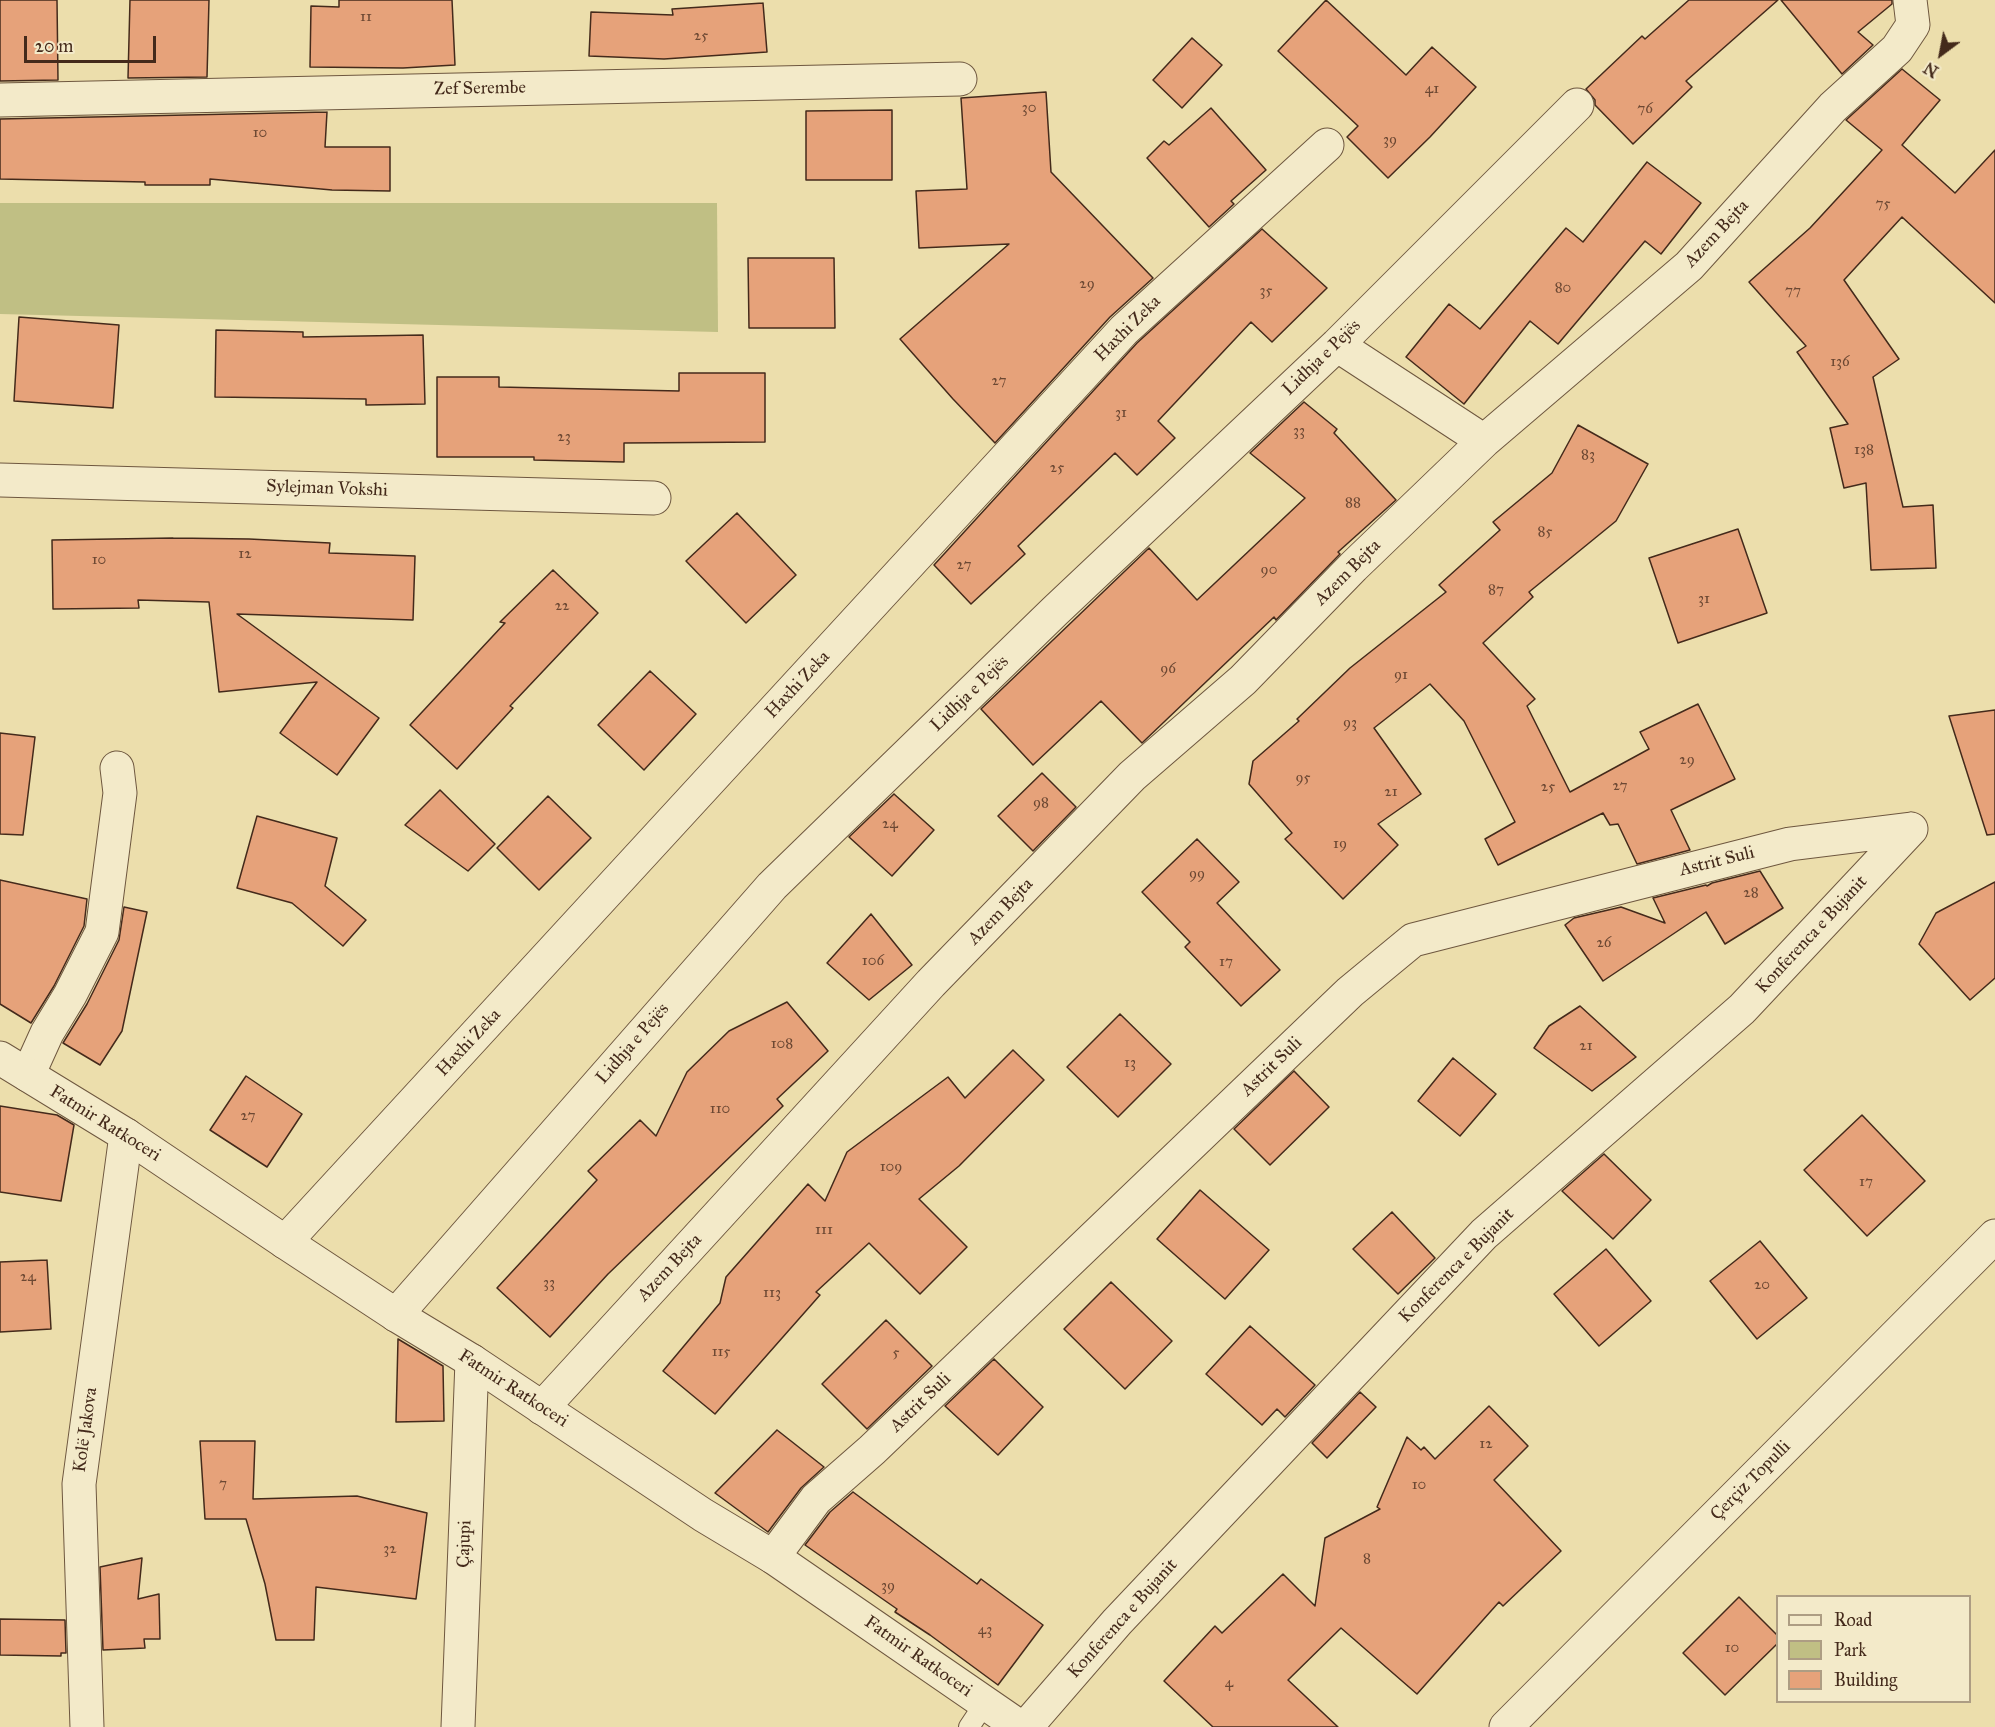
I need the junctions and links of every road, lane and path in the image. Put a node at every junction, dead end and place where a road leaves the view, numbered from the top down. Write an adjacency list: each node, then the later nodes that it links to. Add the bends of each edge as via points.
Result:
1 (1910, 0): 7 (street, Azem Bejta, via 1913,25 1898,49 1833,107 1689,266)
2 (960, 79): 3 (street, Zef Serembe)
3 (0, 100)
4 (1577, 105): 6 (street, Lidhja e Pejës)
5 (1327, 145): 16 (street, Haxhi Zeka, via 1124,330)
6 (1337, 345): 7 (street); 17 (street, Lidhja e Pejës, via 772,886)
7 (1485, 441): 19 (street, Azem Bejta, via 1353,567 1243,680 1132,776 932,983)
8 (0, 480): 9 (street, Sylejman Vokshi)
9 (654, 498)
10 (117, 768): 13 (street, via 120,793 102,932)
11 (1911, 829): 20 (street, Astrit Suli, via 1790,844 1413,940 1350,992 872,1450 816,1499); 25 (street, Konferenca e Bujanit, via 1742,1009 1484,1234 1117,1622)
12 (0, 1058): 13 (street, Fatmir Ratkoceri)
13 (28, 1076): 14 (street, Fatmir Ratkoceri)
14 (126, 1135): 16 (street, Fatmir Ratkoceri); 22 (street, Kolë Jakova, via 79,1484)
15 (1995, 1236): 26 (street, Çerçiz Topulli)
16 (285, 1242): 17 (street, Fatmir Ratkoceri)
17 (396, 1315): 18 (street, Fatmir Ratkoceri)
18 (472, 1361): 19 (street, Fatmir Ratkoceri); 23 (street, Çajupi)
19 (542, 1408): 20 (street, Fatmir Ratkoceri)
20 (773, 1557): 21 (street, Fatmir Ratkoceri)
21 (977, 1715): 24 (street, Fatmir Ratkoceri)
22 (87, 1727)
23 (458, 1727)
24 (1020, 1727)
25 (1026, 1727)
26 (1506, 1727)

